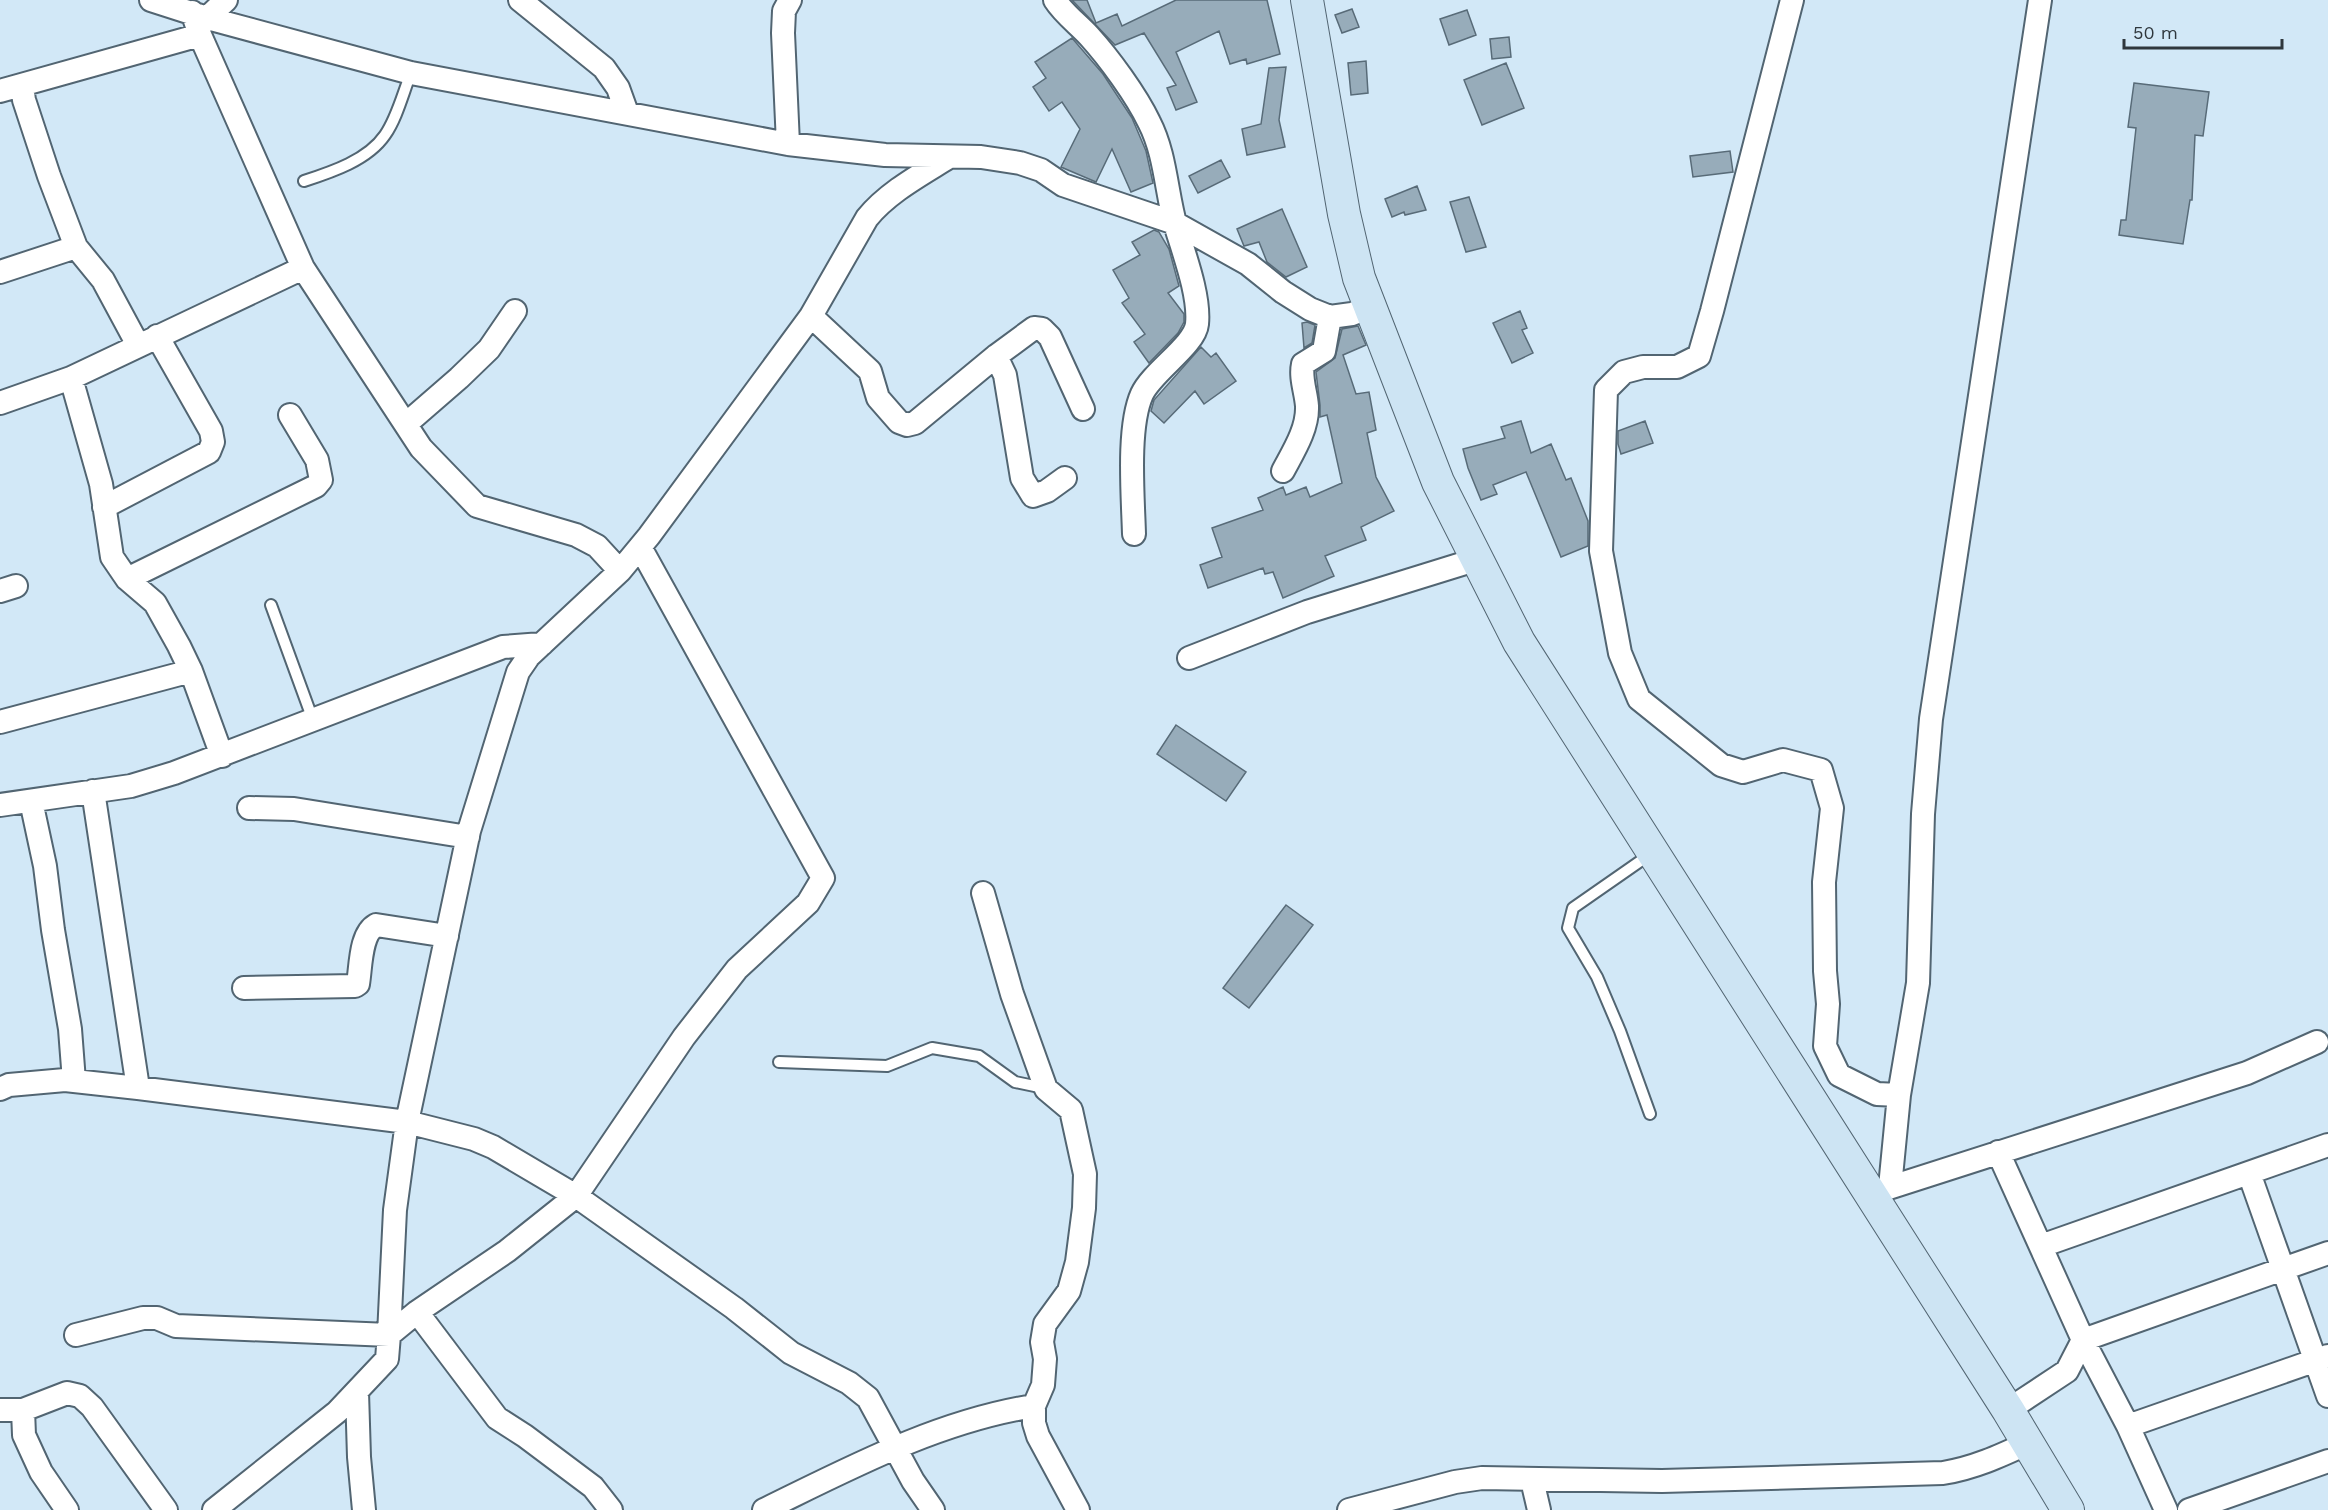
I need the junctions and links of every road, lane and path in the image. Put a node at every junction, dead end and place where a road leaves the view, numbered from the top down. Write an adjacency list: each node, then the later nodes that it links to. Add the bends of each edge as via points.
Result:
1 (151, 0): 9 (street)
2 (226, 0): 9 (street)
3 (520, 0): 13 (street, via 604,68 618,88)
4 (790, 0): 14 (street, via 784,11 783,33)
5 (1055, 0): 17 (street, via 1089,37 1149,121 1163,159)
6 (1307, 0): 21 (main road, via 1344,214)
7 (1792, 0): 62 (street, via 1699,356 1677,367 1642,367 1624,372 1606,390 1601,551 1620,653 1639,699 1721,765 1743,772 1783,760 1821,770 1832,808 1824,882 1828,1004 1825,1046 1839,1075 1877,1094)
8 (2040, 0): 62 (street, via 1931,719 1923,814 1918,983)
9 (200, 22): 10 (street); 11 (street); 19 (street)
10 (411, 73): 13 (street); 16 (lane, via 387,133 374,148 331,172)
11 (22, 86): 12 (street); 18 (street, via 49,176)
12 (0, 91)
13 (627, 114): 14 (street)
14 (788, 144): 15 (street, via 885,155)
15 (950, 157): 17 (street, via 1020,163 1080,192); 23 (street, via 875,208)
16 (304, 181)
17 (1175, 223): 24 (street, via 1248,264 1310,309); 35 (street, via 1192,282 1197,324 1192,338 1142,393 1132,455)
18 (76, 247): 20 (street); 25 (street)
19 (303, 268): 25 (street); 31 (street)
20 (0, 272)
21 (1370, 307): 24 (street); 37 (main road, via 1438,482)
22 (515, 311): 31 (street, via 489,349)
23 (811, 316): 26 (street, via 870,371 878,398 899,422 907,425 915,423); 36 (street)
24 (1330, 317): 32 (street, via 1324,351 1304,364 1307,408 1300,440)
25 (148, 341): 27 (street); 34 (street, via 211,431 213,442 209,452)
26 (996, 356): 29 (street, via 1034,328 1042,329 1050,337); 33 (street, via 1005,375 1022,478 1034,496)
27 (71, 378): 28 (street); 34 (street)
28 (0, 403)
29 (1083, 409)
30 (290, 415): 39 (street, via 317,460 321,480 316,486)
31 (406, 424): 38 (street, via 421,448 477,506 576,535 597,546)
32 (1283, 471)
33 (1065, 478)
34 (104, 507): 39 (street, via 112,557)
35 (1134, 534)
36 (640, 547): 38 (street); 69 (street, via 823,878 808,903 737,969 691,1028)
37 (1478, 560): 42 (street, via 1307,612); 52 (main road, via 1519,642)
38 (620, 571): 41 (street)
39 (127, 579): 43 (street, via 155,603)
40 (271, 605): 44 (lane)
41 (542, 644): 44 (street, via 502,647); 51 (street, via 518,672)
42 (1188, 658)
43 (191, 671): 45 (street); 46 (street)
44 (313, 720): 46 (street)
45 (0, 722)
46 (222, 756): 47 (street, via 131,786)
47 (93, 791): 48 (street); 59 (street)
48 (31, 801): 49 (street); 58 (street, via 45,866)
49 (0, 806)
50 (249, 808): 51 (street, via 294,809)
51 (468, 837): 54 (street)
52 (1652, 853): 63 (lane, via 1573,908 1568,928 1620,1031); 68 (main road)
53 (983, 893): 61 (street, via 1011,994)
54 (447, 936): 55 (street, via 376,925 366,936 355,986); 64 (street)
55 (244, 988)
56 (2324, 1039): 66 (street, via 2247,1073)
57 (779, 1062): 61 (lane, via 887,1066 932,1048 979,1056 1015,1082)
58 (74, 1081): 59 (street); 60 (street, via 41,1081)
59 (138, 1088): 64 (street)
60 (0, 1089)
61 (1046, 1089): 80 (street, via 1071,1110 1084,1174 1084,1208 1069,1291 1045,1324 1042,1385)
62 (1899, 1095): 68 (street)
63 (1650, 1114)
64 (407, 1122): 69 (street, via 474,1138); 75 (street, via 395,1210)
65 (2328, 1145): 67 (street)
66 (1998, 1152): 68 (street); 70 (street)
67 (2249, 1173): 70 (street); 72 (street)
68 (1880, 1191): 81 (main road)
69 (576, 1196): 73 (street, via 507,1251); 85 (street, via 791,1353 849,1383 868,1398)
70 (2041, 1246): 76 (street)
71 (2328, 1253): 72 (street)
72 (2283, 1269): 76 (street); 77 (street)
73 (417, 1312): 75 (street); 92 (street, via 497,1418 593,1487)
74 (76, 1335): 75 (street, via 143,1318 157,1318 176,1326)
75 (389, 1335): 78 (street, via 387,1359)
76 (2083, 1340): 81 (street, via 2067,1371); 83 (street)
77 (2322, 1358): 79 (street); 83 (street)
78 (357, 1392): 90 (street); 91 (street)
79 (2328, 1396)
80 (1034, 1406): 85 (street, via 1003,1411); 95 (street, via 1038,1436)
81 (2008, 1410): 84 (main road)
82 (7, 1412): 88 (street); 89 (street, via 67,1393 80,1396)
83 (2128, 1426): 99 (street)
84 (2028, 1443): 87 (street, via 1988,1462 1943,1473 1662,1481); 98 (main road)
85 (895, 1447): 93 (street); 94 (street)
86 (2328, 1461): 100 (street)
87 (1532, 1480): 96 (street, via 1482,1478 1455,1482); 97 (street)
88 (67, 1510)
89 (166, 1510)
90 (214, 1510)
91 (364, 1510)
92 (611, 1510)
93 (764, 1510)
94 (933, 1510)
95 (1078, 1510)
96 (1349, 1510)
97 (1539, 1510)
98 (2068, 1510)
99 (2166, 1510)
100 (2189, 1510)

